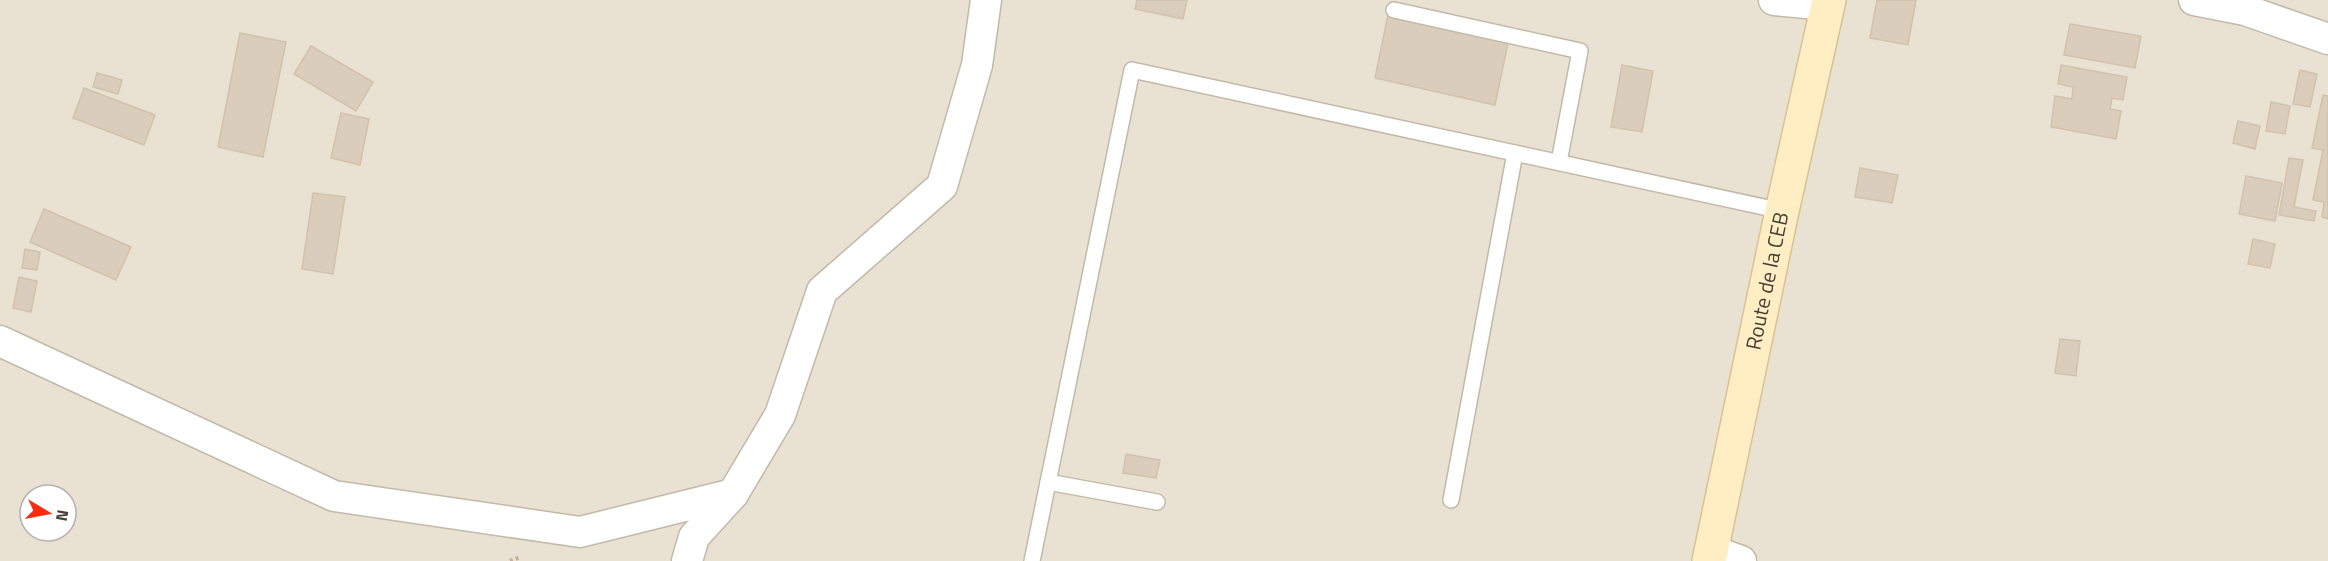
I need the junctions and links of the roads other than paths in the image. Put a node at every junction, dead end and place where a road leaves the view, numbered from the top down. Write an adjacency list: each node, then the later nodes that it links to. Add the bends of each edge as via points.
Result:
1 (986, 0): 13 (street, via 977,65 942,186 822,291 780,415)
2 (1774, 0): 4 (street)
3 (2194, 0): 5 (street)
4 (1828, 2): 10 (main road, Route de la CEB)
5 (2250, 5): 7 (street)
6 (1394, 10): 9 (lane, via 1580,51)
7 (2328, 39)
8 (1515, 153): 9 (lane); 12 (lane, via 1132,69); 14 (lane)
9 (1559, 162): 10 (lane)
10 (1782, 211): 16 (main road, Route de la CEB)
11 (0, 341): 13 (street, via 334,496 580,532)
12 (1048, 482): 15 (lane); 18 (lane)
13 (733, 494): 17 (street, via 694,537)
14 (1451, 500)
15 (1157, 502)
16 (1720, 557)
17 (687, 561)
18 (1032, 561)

